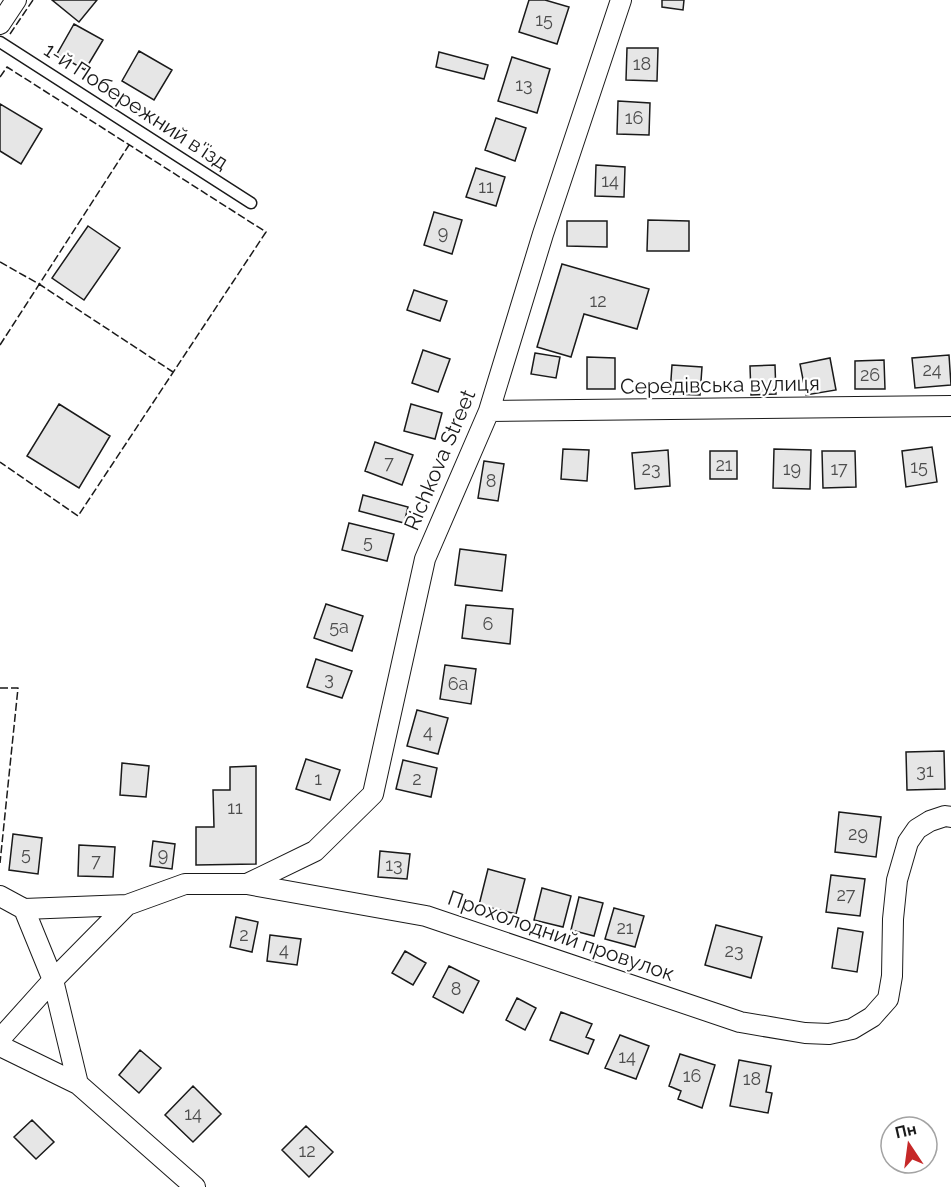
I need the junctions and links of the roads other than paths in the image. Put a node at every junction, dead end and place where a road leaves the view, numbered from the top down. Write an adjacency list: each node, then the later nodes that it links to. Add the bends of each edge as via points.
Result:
1 (16, 0): 3 (street)
2 (621, 0): 7 (street, Richkova Street)
3 (0, 24)
4 (0, 42): 5 (lane, 1-й Побережний в'їзд)
5 (251, 203)
6 (951, 406): 7 (street, Середівська вулиця)
7 (489, 411): 9 (street, Richkova Street, via 425,559 373,794 315,851)
8 (951, 816): 9 (street, Прохолодний провулок, via 930,821 908,842 897,879 888,999 872,1017 852,1029 828,1034 740,1022 426,916)
9 (247, 884): 11 (street, Прохолодний провулок, via 185,884)
10 (0, 896): 12 (street)
11 (127, 905): 12 (street, Прохолодний провулок); 13 (street)
12 (24, 909): 13 (street)
13 (53, 980): 14 (street); 16 (street)
14 (0, 1039)
15 (0, 1046): 16 (street)
16 (78, 1084): 17 (street)
17 (195, 1187)

